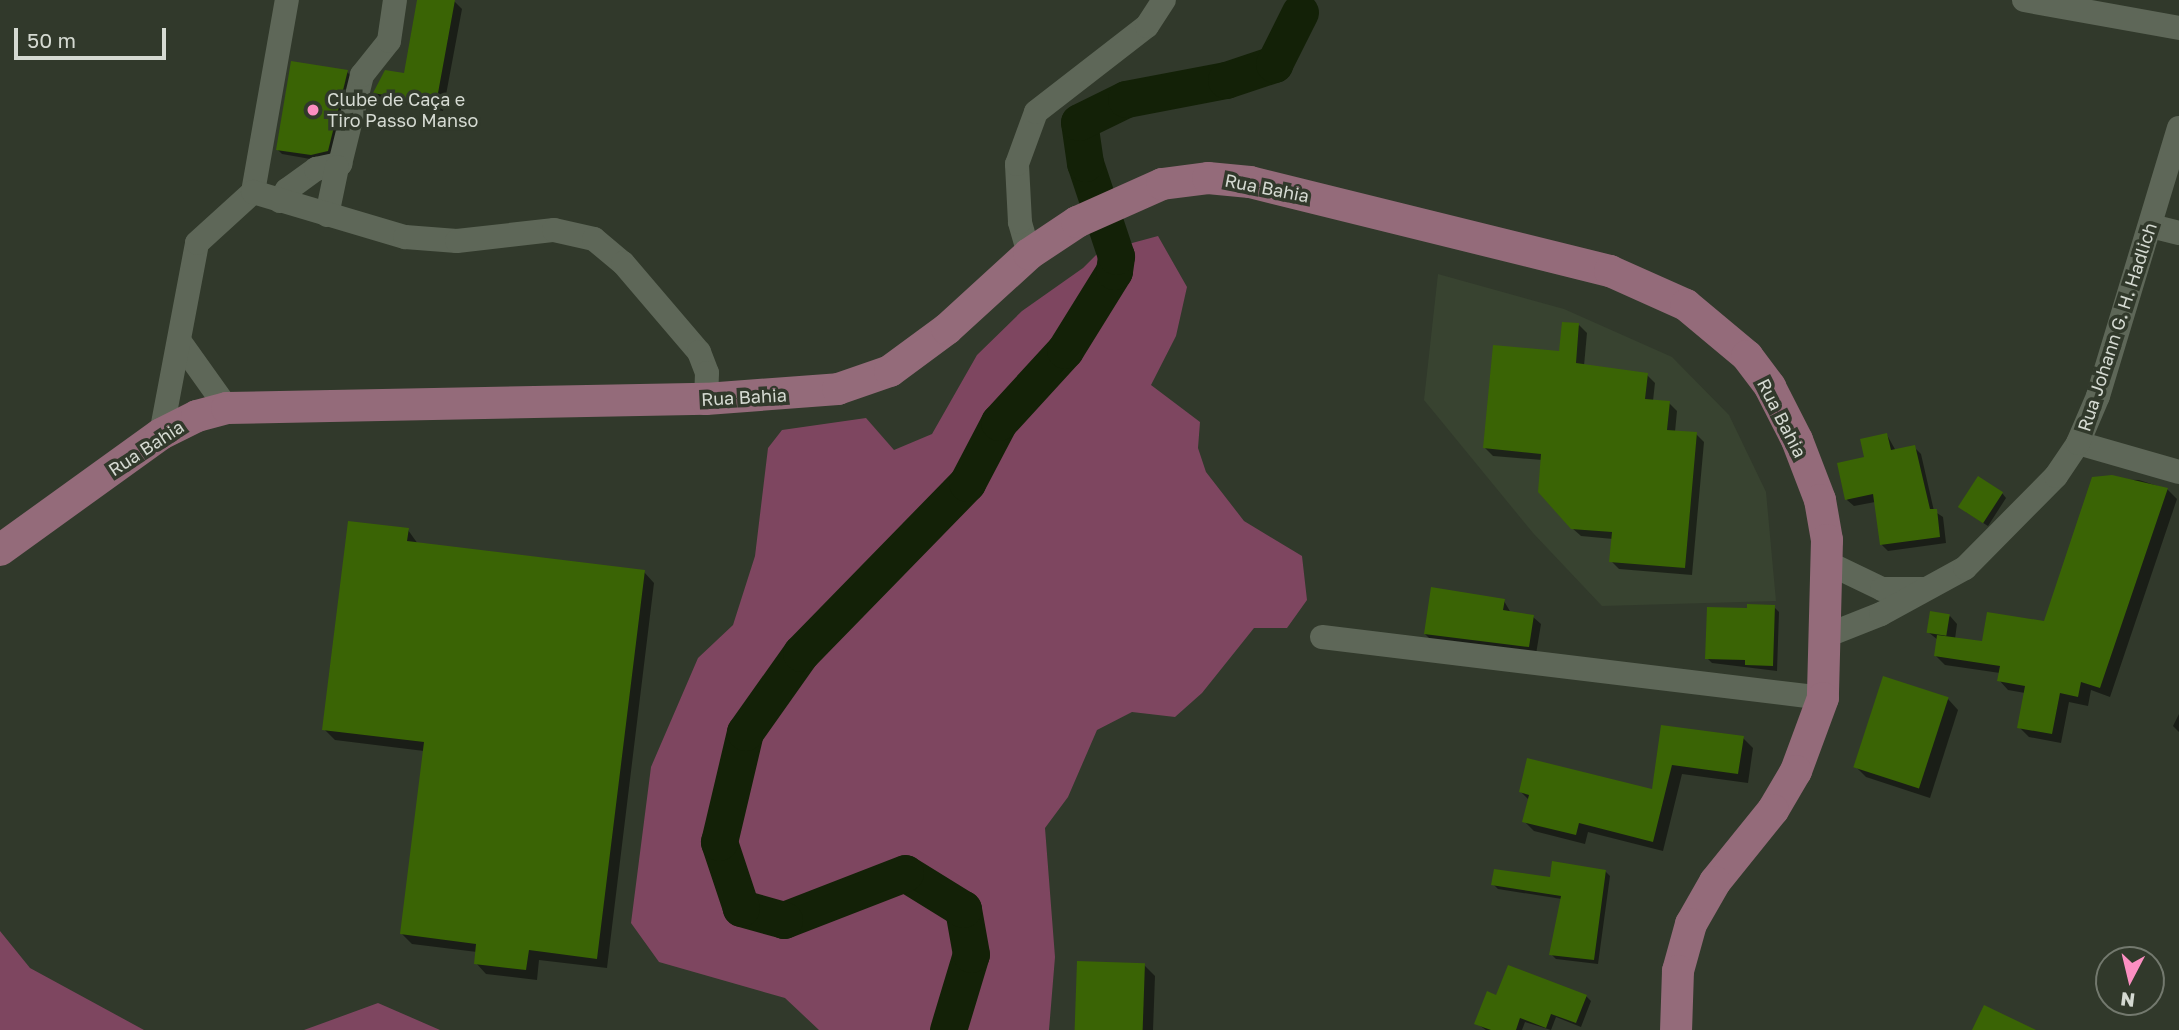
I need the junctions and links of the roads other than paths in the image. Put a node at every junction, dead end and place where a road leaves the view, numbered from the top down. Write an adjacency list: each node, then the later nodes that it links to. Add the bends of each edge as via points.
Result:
1 (288, 0): 8 (street)
2 (395, 0): 7 (street, via 389,41 362,75 345,154)
3 (1164, 0): 13 (street, via 1147,26 1036,112 1017,164 1020,222)
4 (2024, 0): 5 (street)
5 (2179, 28)
6 (2179, 128): 11 (street, Rua Johann G. H. Hadlich)
7 (337, 167): 9 (street, via 316,169 286,190); 10 (street)
8 (253, 192): 9 (street); 14 (street, via 197,243 180,316)
9 (280, 201): 10 (street)
10 (327, 215): 15 (street, via 418,238 457,241 554,230 594,239 623,263 699,352 707,373)
11 (2151, 226): 12 (street); 18 (street, Rua Johann G. H. Hadlich, via 2098,396)
12 (2179, 233)
13 (1029, 254): 15 (main road, Rua Bahia, via 947,329 890,371 838,389); 21 (main road, Rua Bahia, via 1120,201 1162,184 1208,178 1250,182 1560,256 1653,287 1716,326 1770,387 1820,500)
14 (180, 342): 16 (street); 17 (street)
15 (706, 399): 16 (main road, Rua Bahia)
16 (227, 408): 17 (main road, Rua Bahia, via 197,416)
17 (161, 434): 20 (main road, Rua Bahia)
18 (2078, 443): 19 (street); 23 (street, Rua Johann G. H. Hadlich, via 2024,512 1965,568)
19 (2179, 472)
20 (0, 550)
21 (1828, 563): 22 (street, Rua Johann G. H. Hadlich); 25 (main road, Rua Bahia)
22 (1882, 589): 23 (street, Rua Johann G. H. Hadlich); 24 (street)
23 (1928, 589): 24 (street, Rua Johann G. H. Hadlich)
24 (1881, 614): 25 (street, Rua Johann G. H. Hadlich)
25 (1828, 635): 27 (main road, Rua Bahia)
26 (1322, 637): 27 (street)
27 (1823, 698): 28 (main road, Rua Bahia, via 1796,771 1715,882 1691,924 1678,971)
28 (1676, 1030)

